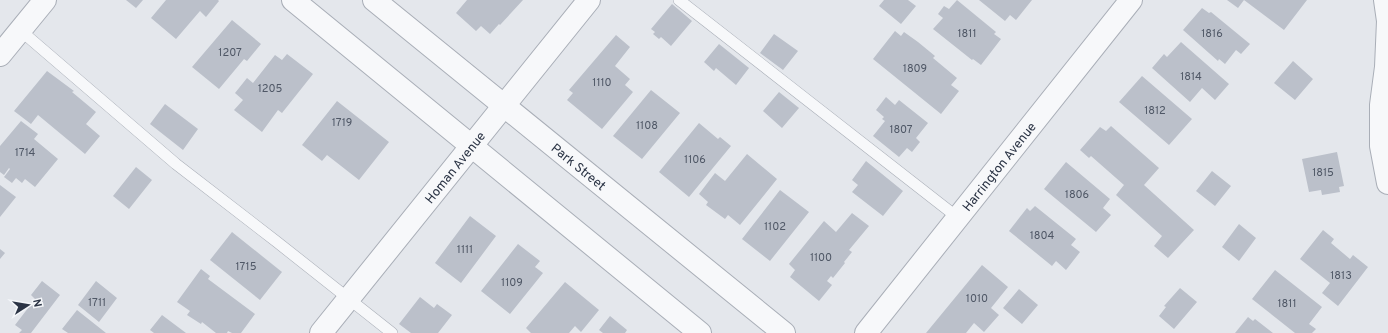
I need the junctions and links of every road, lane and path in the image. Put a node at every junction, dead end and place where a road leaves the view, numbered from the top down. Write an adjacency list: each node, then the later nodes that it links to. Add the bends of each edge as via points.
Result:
1 (45, 0): 8 (street)
2 (294, 0): 12 (street)
3 (374, 0): 11 (street, Park Street)
4 (589, 0): 11 (street, Homan Avenue)
5 (679, 0): 14 (lane)
6 (1131, 0): 14 (street, Harrington Avenue)
7 (1385, 0): 10 (street, via 1388,21)
8 (20, 30): 9 (street); 15 (lane, via 176,164)
9 (0, 55)
10 (1384, 104): 13 (street, via 1381,146)
11 (504, 105): 12 (street, Homan Avenue); 19 (street, Park Street)
12 (471, 146): 15 (street, Homan Avenue); 18 (street)
13 (1388, 183)
14 (957, 217): 20 (street, Harrington Avenue)
15 (348, 298): 16 (street, Homan Avenue); 17 (lane)
16 (320, 333)
17 (392, 333)
18 (700, 333)
19 (784, 333)
20 (866, 333)

